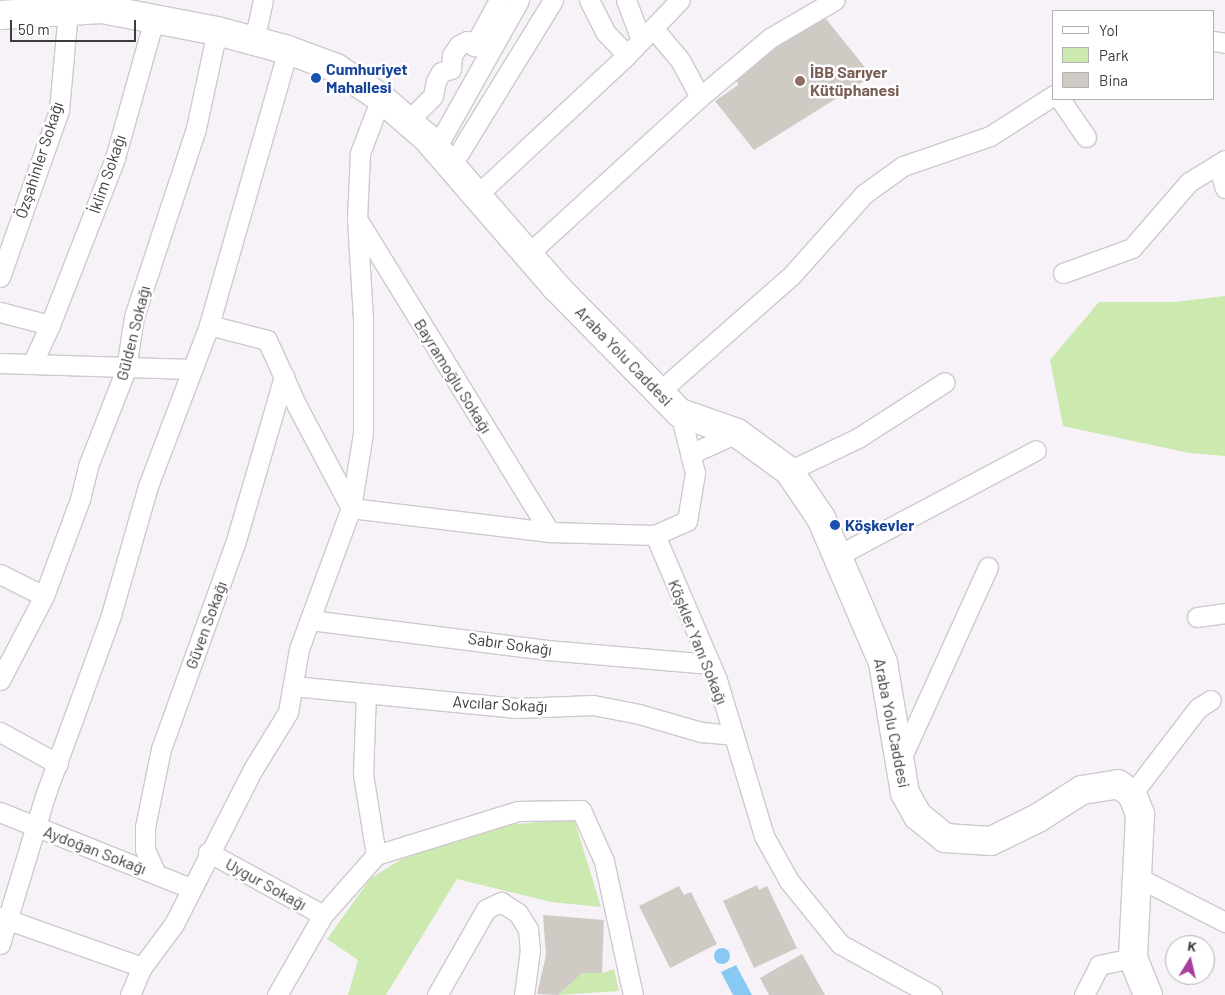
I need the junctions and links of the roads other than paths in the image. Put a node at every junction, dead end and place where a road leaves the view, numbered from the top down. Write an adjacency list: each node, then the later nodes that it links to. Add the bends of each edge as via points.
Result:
1 (263, 0): 13 (street)
2 (553, 0): 22 (street)
3 (589, 0): 15 (street, via 605,32)
4 (626, 0): 12 (street)
5 (680, 0): 12 (street)
6 (835, 0): 17 (street, via 770,38)
7 (509, 2): 20 (street, via 474,46 467,41 459,45 452,55 458,72 441,72 432,96); 22 (street)
8 (68, 11): 9 (street, Araba Yolu Caddesi); 10 (street, Araba Yolu Caddesi, via 102,9); 29 (street, Özşahinler Sokağı, via 59,110)
9 (0, 15)
10 (154, 19): 11 (street, Araba Yolu Caddesi); 31 (street, İklim Sokağı, via 115,158)
11 (217, 31): 13 (street, Araba Yolu Caddesi); 35 (street, Gülden Sokağı, via 196,128 134,317)
12 (647, 34): 15 (street); 17 (street, via 680,60)
13 (254, 41): 14 (street, Araba Yolu Caddesi)
14 (288, 50): 18 (street, Araba Yolu Caddesi, via 336,68); 32 (street)
15 (626, 56): 25 (street)
16 (1052, 96): 39 (street, via 990,136 903,166 864,194 791,276)
17 (700, 97): 27 (street)
18 (381, 98): 20 (street, Araba Yolu Caddesi); 26 (street, via 360,153)
19 (1061, 100): 21 (street)
20 (408, 121): 22 (street, Araba Yolu Caddesi)
21 (1086, 137)
22 (444, 157): 25 (street, Araba Yolu Caddesi)
23 (1222, 162): 24 (street); 28 (street, via 1189,182 1132,248)
24 (1225, 188)
25 (477, 196): 27 (street, Araba Yolu Caddesi)
26 (357, 219): 45 (street, via 363,319 363,433); 46 (street, Bayramoğlu Sokağı)
27 (528, 254): 39 (street, Araba Yolu Caddesi)
28 (1063, 273)
29 (0, 277)
30 (0, 312): 31 (street)
31 (50, 325): 34 (street)
32 (209, 325): 36 (street); 37 (street, via 267,340)
33 (0, 363): 34 (street)
34 (32, 364): 35 (street)
35 (126, 369): 36 (street); 51 (street, Gülden Sokağı, via 88,466 80,499)
36 (190, 370): 64 (street, via 148,486 111,615)
37 (284, 376): 45 (street); 70 (street, Güven Sokağı, via 234,544 161,750 145,827 145,849)
38 (946, 382): 44 (street, via 858,438)
39 (660, 391): 40 (street, Araba Yolu Caddesi)
40 (680, 413): 41 (street, Araba Yolu Caddesi); 43 (street)
41 (737, 433): 43 (street); 44 (street, Araba Yolu Caddesi)
42 (1036, 450): 48 (street)
43 (690, 454): 47 (street, via 695,473 687,521)
44 (790, 471): 48 (street, Araba Yolu Caddesi, via 821,518)
45 (351, 508): 46 (street); 54 (street)
46 (550, 532): 47 (street)
47 (655, 535): 56 (street, Köşkler Yanı Sokağı)
48 (837, 556): 63 (street, Araba Yolu Caddesi, via 883,662)
49 (988, 567): 63 (street)
50 (0, 574): 51 (street)
51 (44, 596): 55 (street, Gülden Sokağı)
52 (1225, 613): 53 (street)
53 (1197, 617)
54 (310, 620): 56 (street, Sabır Sokağı, via 547,650); 58 (street)
55 (6, 650): 57 (street, Gülden Sokağı)
56 (710, 664): 62 (street, Köşkler Yanı Sokağı)
57 (0, 680)
58 (292, 686): 59 (street, Avcılar Sokağı); 68 (street, via 288,712)
59 (366, 693): 62 (street, Avcılar Sokağı, via 517,708 593,705 701,732); 69 (street, via 363,774)
60 (1211, 700): 65 (street, via 1198,708)
61 (0, 732): 64 (street)
62 (734, 736): 79 (street, Köşkler Yanı Sokağı, via 764,836 789,881 840,944)
63 (899, 762): 65 (street, Araba Yolu Caddesi, via 905,793 918,816 945,838 968,842 991,841 1038,818 1082,790 1118,784)
64 (58, 764): 67 (street)
65 (1132, 794): 71 (street, via 1140,814)
66 (0, 812): 67 (street, Aydoğan Sokağı)
67 (36, 828): 70 (street, Aydoğan Sokağı); 74 (street)
68 (208, 852): 72 (street); 73 (street, Uygur Sokağı)
69 (376, 855): 73 (street); 84 (street, via 518,811 581,810 604,861)
70 (156, 874): 72 (street, Aydoğan Sokağı)
71 (1139, 878): 75 (street); 77 (street)
72 (190, 888): 78 (street, via 174,924)
73 (323, 915): 81 (street)
74 (4, 919): 76 (street); 78 (street)
75 (1225, 922)
76 (0, 944)
77 (1133, 958): 85 (street, via 1099,966); 86 (street)
78 (142, 967): 80 (street)
79 (923, 993)
80 (130, 995)
81 (277, 995)
82 (437, 995): 83 (street, via 486,909 501,902 518,913 528,929 530,950)
83 (524, 995)
84 (633, 995)
85 (1084, 995)
86 (1148, 995)

